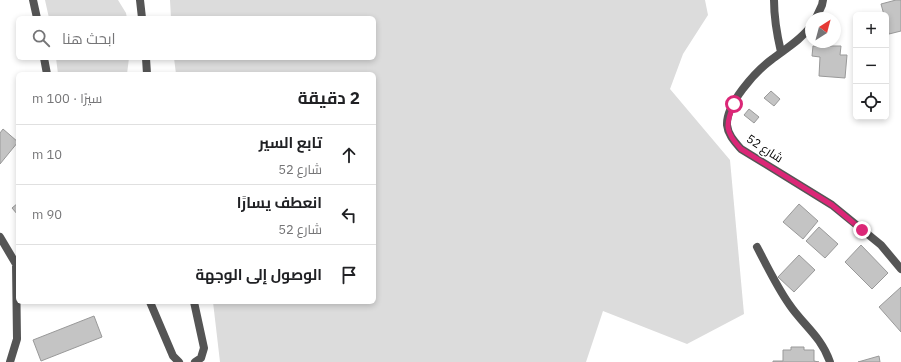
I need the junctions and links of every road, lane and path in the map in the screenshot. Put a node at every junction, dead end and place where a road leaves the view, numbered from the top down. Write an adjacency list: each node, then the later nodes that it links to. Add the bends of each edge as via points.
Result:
1 (33, 0): 6 (street)
2 (140, 0): 7 (street)
3 (774, 0): 9 (street, via 776,33)
4 (823, 0): 5 (street)
5 (819, 12)
6 (37, 16)
7 (142, 16)
8 (805, 33): 9 (street, شارع 52)
9 (781, 52): 16 (street, شارع 52, via 757,72 734,104 727,127 734,141 741,149 832,205 881,245)
10 (44, 60): 12 (street)
11 (146, 60): 13 (street)
12 (47, 72)
13 (148, 72)
14 (0, 237): 19 (street, via 16,264 16,339)
15 (757, 247): 22 (street, via 789,305 812,330 827,352)
16 (901, 270)
17 (151, 304): 20 (street, via 173,356)
18 (194, 304): 21 (street, via 204,348 201,358)
19 (10, 362)
20 (179, 362)
21 (195, 362)
22 (830, 362)

